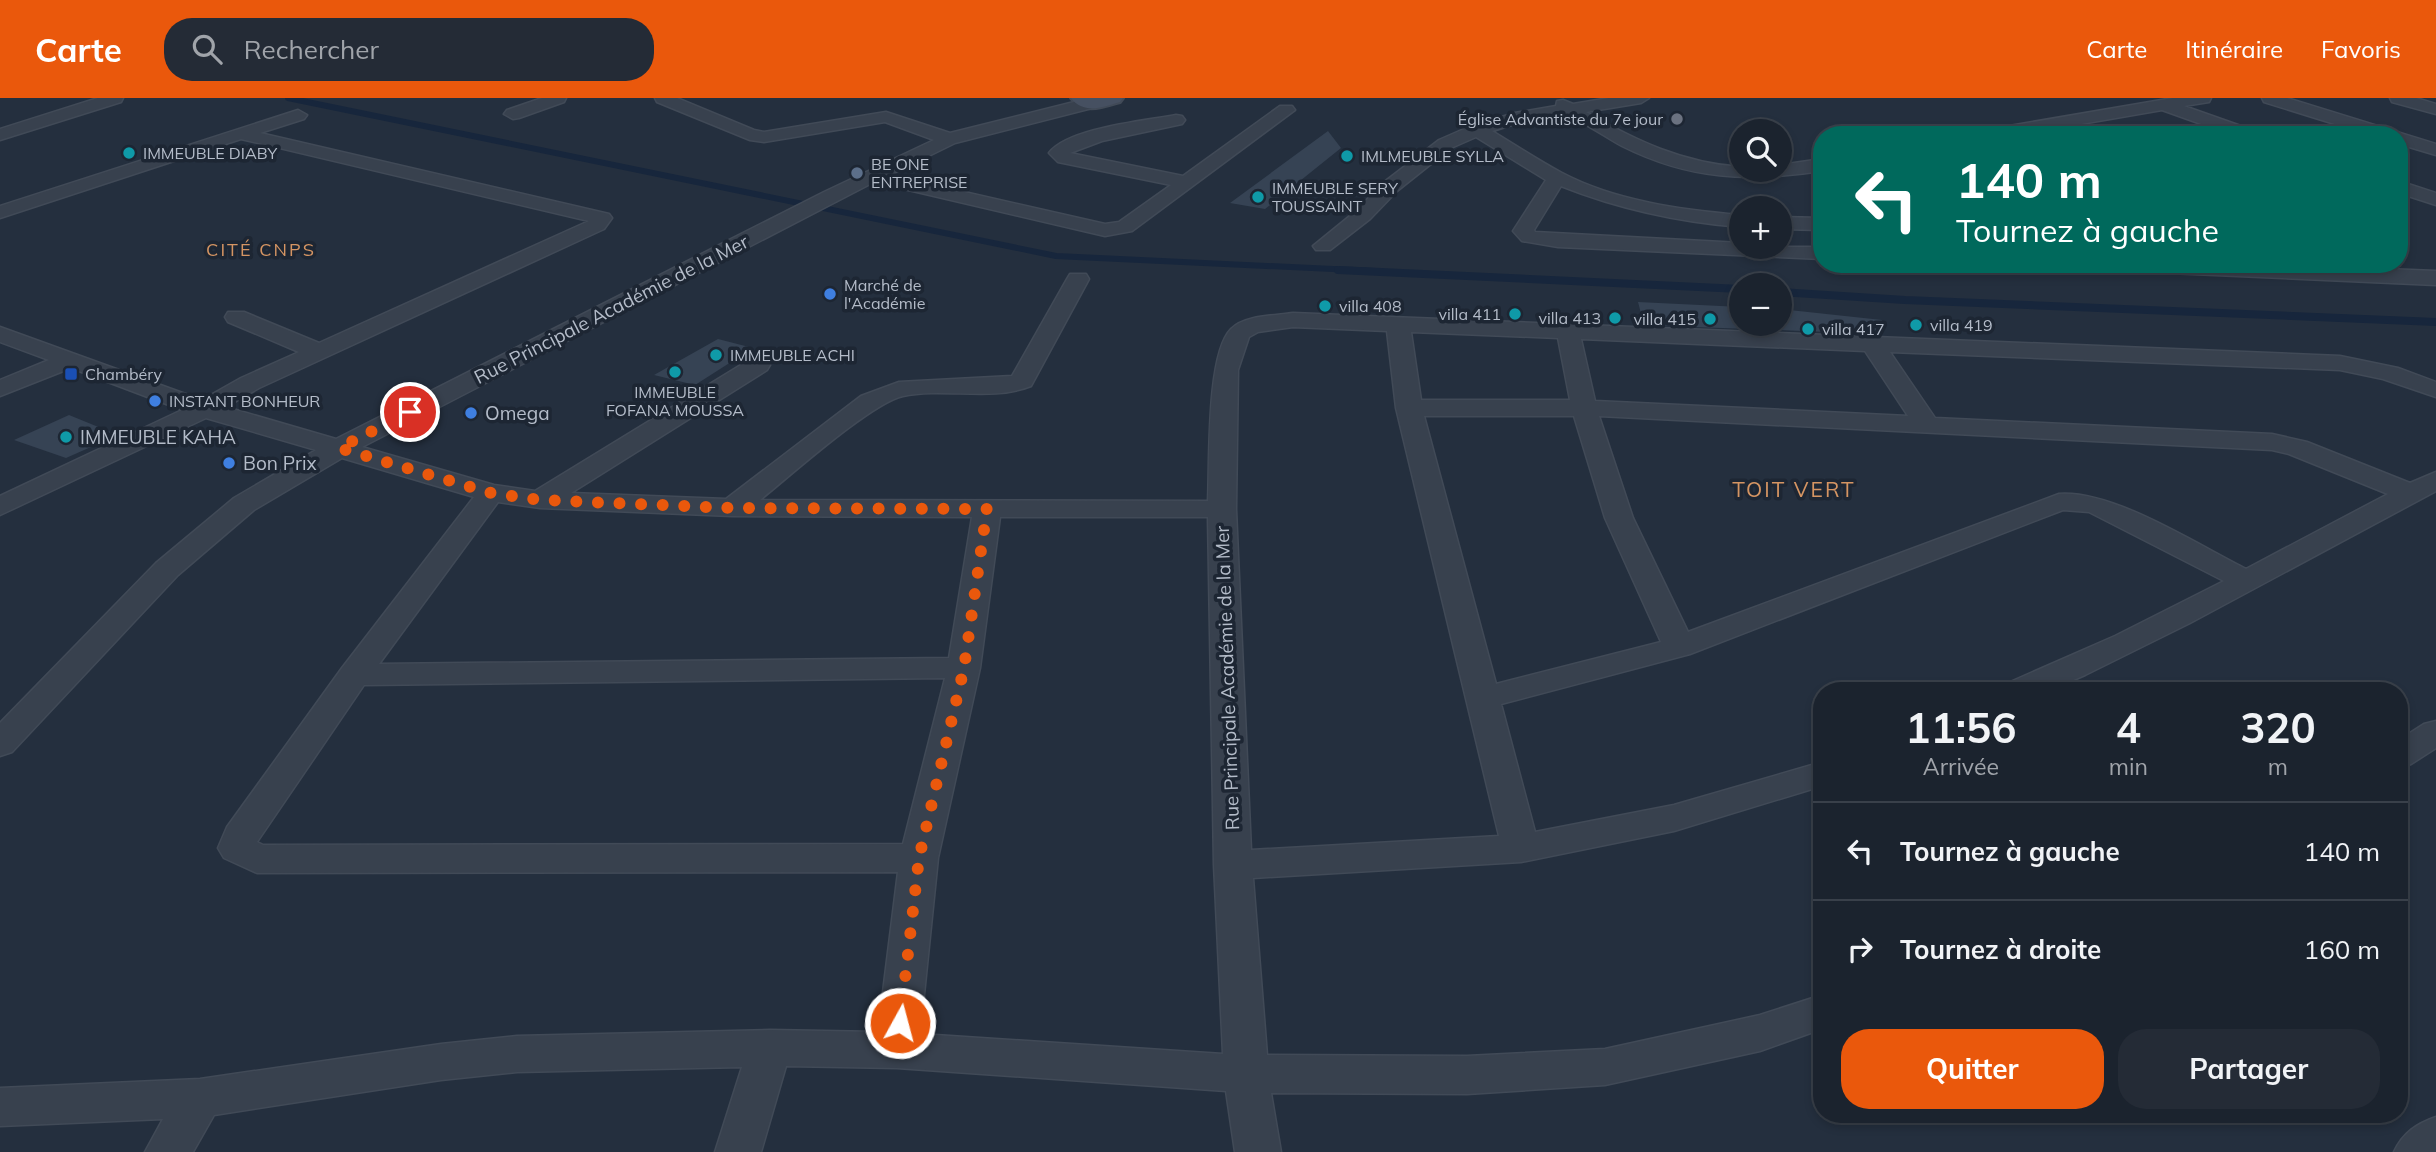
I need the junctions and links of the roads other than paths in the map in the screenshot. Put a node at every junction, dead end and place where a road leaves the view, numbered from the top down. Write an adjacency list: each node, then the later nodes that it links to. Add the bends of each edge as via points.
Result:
1 (115, 98): 23 (street)
2 (558, 98): 15 (street)
3 (663, 98): 24 (street, via 750,135 764,137 886,117)
4 (1113, 98): 10 (street)
5 (1551, 98): 12 (street)
6 (1641, 98): 12 (street)
7 (2203, 98): 11 (street)
8 (2270, 98): 20 (street)
9 (2398, 98): 13 (street)
10 (1085, 100): 24 (street, Rue Principale Académie de la Mer)
11 (2163, 105): 18 (street); 19 (street)
12 (1569, 109): 21 (street); 27 (street, via 1664,160 1690,168 1766,174)
13 (2436, 109)
14 (1286, 110): 30 (street)
15 (513, 114)
16 (298, 115): 22 (street)
17 (1176, 120): 30 (street, via 1087,139 1058,153 1064,158)
18 (2039, 126)
19 (2223, 126)
20 (2360, 126)
21 (1477, 130): 29 (street); 37 (street, via 1445,144 1418,164)
22 (240, 134): 33 (street); 47 (street, via 602,218 597,225)
23 (0, 135)
24 (949, 139): 28 (street, Rue Principale Académie de la Mer)
25 (2408, 141): 26 (street)
26 (2436, 150)
27 (1813, 166)
28 (871, 176): 30 (street, via 1105,230 1125,227); 56 (street, Rue Principale Académie de la Mer)
29 (1557, 178): 34 (street, via 1632,205); 38 (street, via 1523,231 1529,237)
30 (1186, 182)
31 (2408, 190): 32 (street)
32 (2436, 199)
33 (0, 212)
34 (1729, 220)
35 (1792, 223): 36 (street)
36 (1813, 224)
37 (1323, 246)
38 (1813, 253)
39 (2317, 273): 40 (street)
40 (2436, 278)
41 (1078, 279): 61 (street, via 1022,381 883,394)
42 (236, 317): 47 (street)
43 (1398, 325): 44 (street); 52 (street); 63 (street, via 1293,320 1251,326 1239,334 1226,370)
44 (1568, 332): 46 (street); 53 (street)
45 (0, 334): 48 (street)
46 (1873, 344): 51 (street, via 2340,363 2389,373); 55 (street)
47 (321, 352): 54 (street)
48 (71, 360): 50 (street); 54 (street)
49 (758, 365): 59 (street)
50 (0, 389)
51 (2436, 390)
52 (1409, 408): 53 (street); 69 (street)
53 (1584, 408): 55 (street); 65 (street, via 1619,519)
54 (204, 409): 56 (street); 60 (street)
55 (1926, 424): 57 (street, via 2272,442)
56 (339, 448): 58 (street, Rue Principale Académie de la Mer); 71 (street, via 244,504 167,569)
57 (2424, 486): 64 (street)
58 (491, 493): 59 (street, Rue Principale Académie de la Mer); 67 (street)
59 (540, 500): 61 (street, Rue Principale Académie de la Mer)
60 (0, 507)
61 (732, 508): 62 (street, Rue Principale Académie de la Mer)
62 (987, 509): 63 (street, Rue Principale Académie de la Mer); 66 (street)
63 (1222, 509): 76 (street, Rue Principale Académie de la Mer)
64 (2246, 581): 65 (street, via 2096,505 2059,502); 68 (street)
65 (1679, 647): 69 (street)
66 (964, 668): 67 (street); 75 (street)
67 (354, 675): 75 (street, via 240,836 237,848 257,859)
68 (2042, 682)
69 (1482, 698): 74 (street)
70 (2436, 732): 72 (street)
71 (0, 744)
72 (2408, 750)
73 (1813, 777): 74 (street, via 1674,818)
74 (1521, 848): 76 (street)
75 (919, 858): 79 (street)
76 (1233, 864): 80 (street, Rue Principale Académie de la Mer)
77 (1813, 1016): 80 (street, via 1760,1033 1605,1067 1466,1075)
78 (770, 1048): 79 (street); 81 (street, via 517,1054); 85 (street)
79 (897, 1050): 80 (street)
80 (1246, 1074): 86 (street, Rue Principale Académie de la Mer)
81 (200, 1098): 82 (street); 84 (street)
82 (0, 1107)
83 (2436, 1137): 87 (street)
84 (168, 1152)
85 (738, 1152)
86 (1258, 1152)
87 (2417, 1152)

